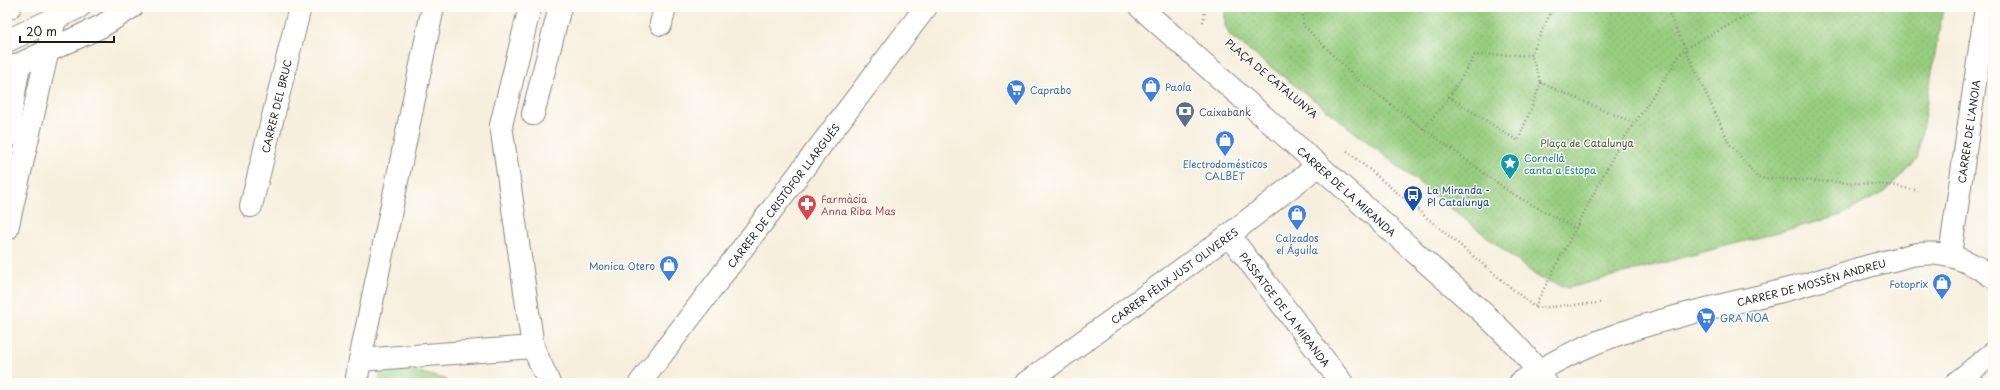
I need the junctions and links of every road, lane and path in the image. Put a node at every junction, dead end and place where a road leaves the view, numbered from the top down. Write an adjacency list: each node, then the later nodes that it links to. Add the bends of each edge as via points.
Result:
1 (79, 7): 15 (street)
2 (132, 7): 19 (street, via 102,26)
3 (300, 7): 31 (street, CARRER DEL BRUC)
4 (433, 7): 41 (street)
5 (530, 7): 39 (street, via 501,125)
6 (560, 7): 24 (street)
7 (926, 7): 45 (street, CARRER DE CRISTÒFOR LLARGUÉS)
8 (1140, 7): 29 (street, CARRER DE LA MIRANDA)
9 (1206, 7): 16 (path)
10 (1303, 7): 26 (path, via 1303,25 1358,80)
11 (1553, 7): 20 (path)
12 (1666, 7): 18 (path)
13 (1764, 7): 18 (path)
14 (1986, 7): 35 (street, CARRER DE L'ANOIA)
15 (55, 19): 17 (street); 19 (street)
16 (1202, 29)
17 (7, 41)
18 (1685, 48): 25 (path); 30 (path, via 1728,143 1758,178 1892,185)
19 (48, 50): 21 (street); 32 (street)
20 (1531, 55): 22 (path); 23 (path, via 1475,55)
21 (13, 67): 27 (street)
22 (1541, 84): 23 (path, via 1518,141); 25 (path)
23 (1449, 97): 26 (path)
24 (533, 114)
25 (1634, 123): 33 (path, via 1617,149)
26 (1424, 129): 33 (path, via 1511,193)
27 (7, 137)
28 (1347, 150): 38 (path)
29 (1319, 165): 34 (street, CARRER FÈLIX JUST OLIVERES); 42 (street, CARRER DE LA MIRANDA, via 1498,328)
30 (1918, 191)
31 (251, 206)
32 (7, 229)
33 (1576, 229): 38 (path)
34 (1229, 235): 46 (street, CARRER FÈLIX JUST OLIVERES); 47 (street, PASSATGE DE LA MIRANDA)
35 (1950, 255): 36 (street, CARRER DE MOSSÈN ANDREU, via 1972,263); 42 (street, CARRER DE MOSSÈN ANDREU, via 1920,254 1880,262 1790,289 1692,312 1610,336)
36 (1993, 277)
37 (1600, 303): 38 (path)
38 (1534, 308)
39 (533, 348): 41 (street); 44 (street)
40 (1993, 353): 49 (street)
41 (360, 360): 43 (street)
42 (1542, 377): 48 (street, CARRER DE MOSSÈN ANDREU)
43 (356, 383)
44 (549, 383)
45 (640, 383)
46 (1026, 383)
47 (1342, 383)
48 (1520, 383)
49 (1956, 383)

